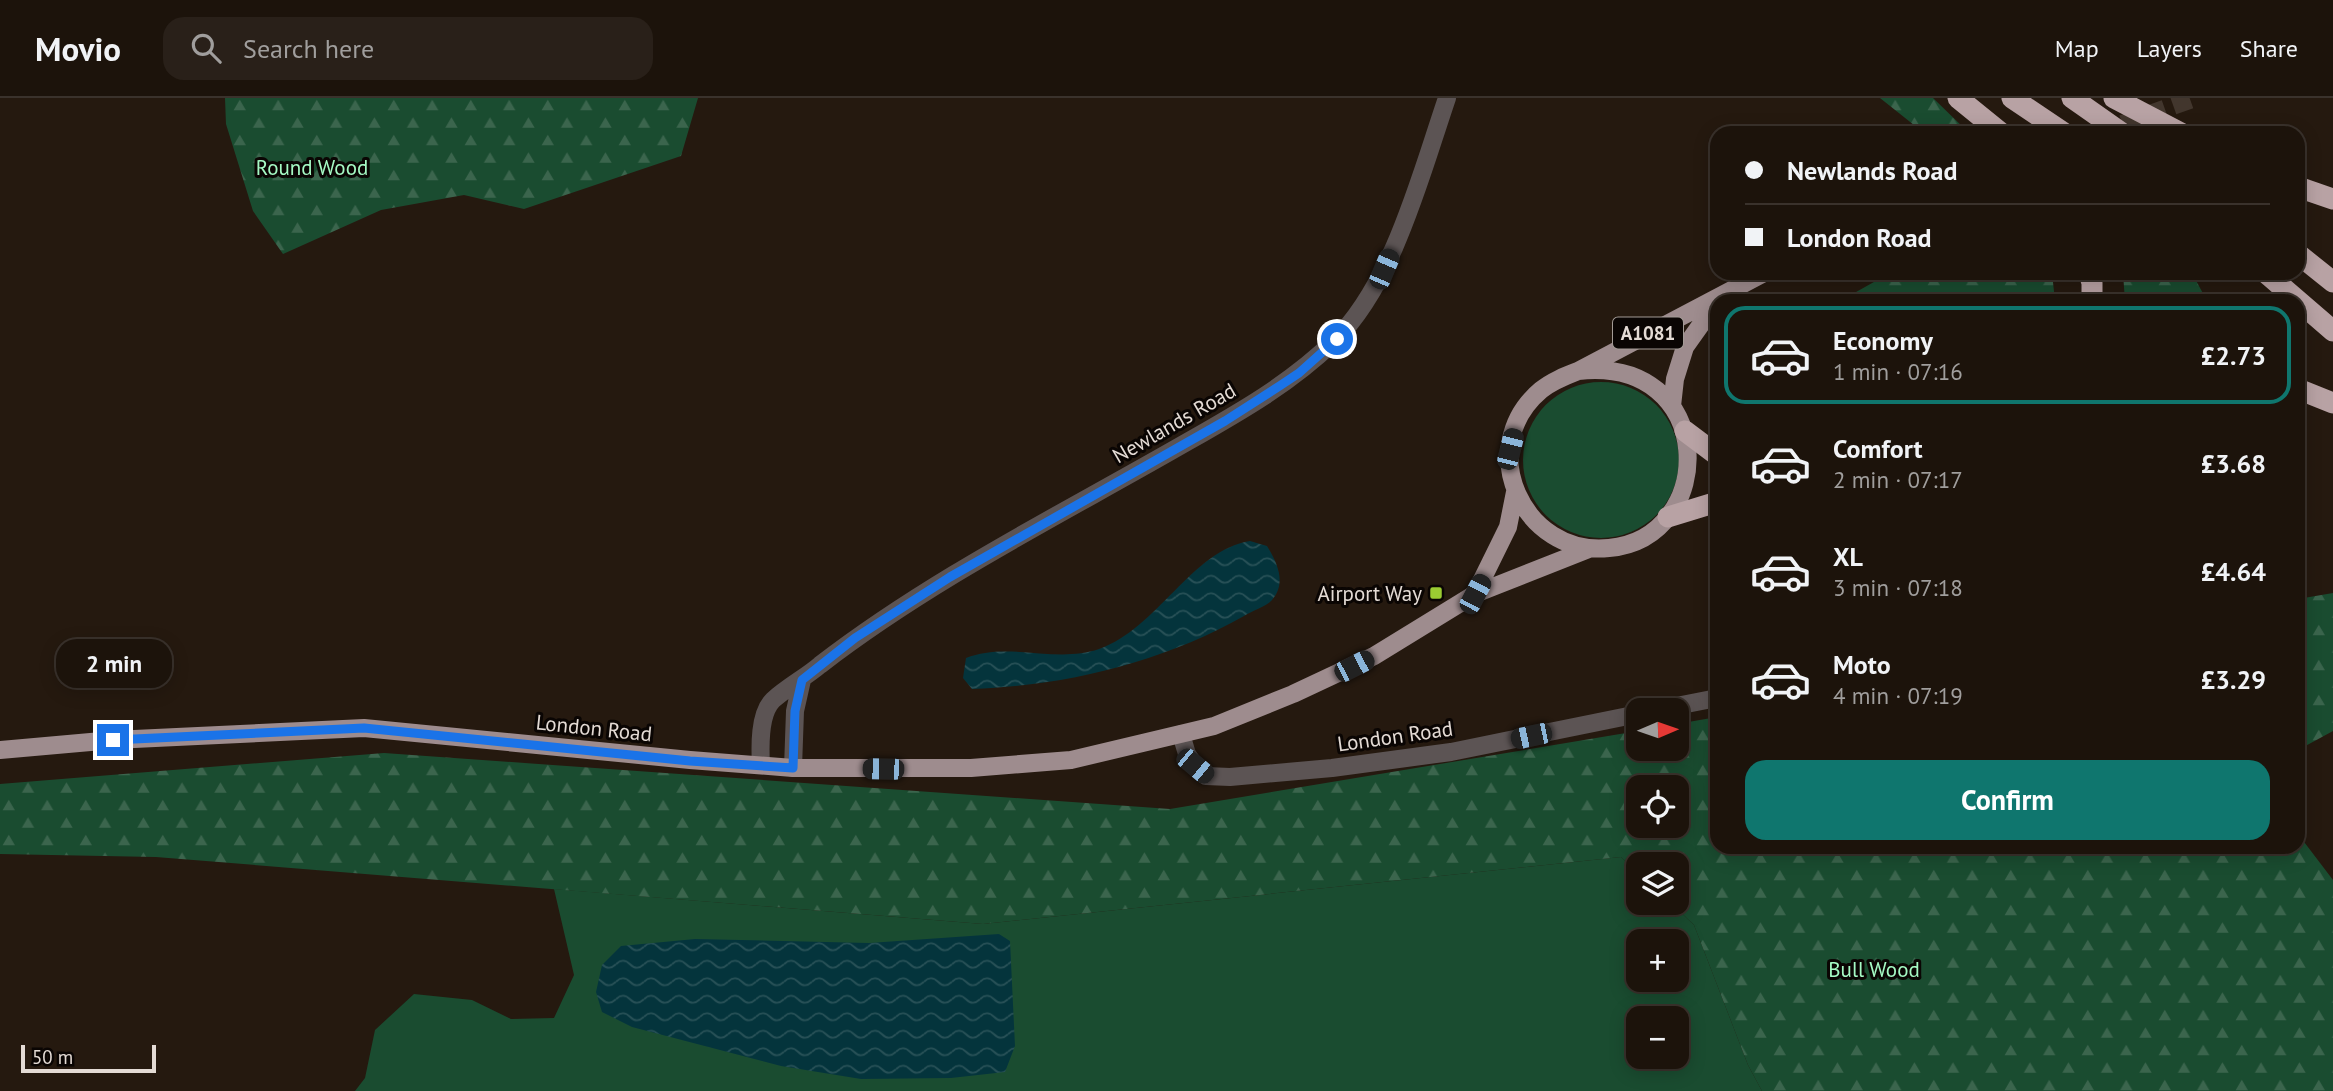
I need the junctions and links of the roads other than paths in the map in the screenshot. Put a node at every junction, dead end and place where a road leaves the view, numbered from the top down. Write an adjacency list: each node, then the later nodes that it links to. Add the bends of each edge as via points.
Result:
1 (1447, 98): 33 (street, Newlands Road, via 1384,269 1337,339 1299,373 1225,421 950,577 855,638)
2 (1958, 98): 6 (highway)
3 (2012, 98): 7 (highway)
4 (2072, 98): 8 (highway)
5 (2114, 98): 9 (highway)
6 (1992, 126)
7 (2054, 126)
8 (2112, 126)
9 (2168, 126)
10 (2305, 189): 11 (highway)
11 (2333, 199)
12 (2305, 260): 15 (highway)
13 (1752, 280): 16 (main road, A1081)
14 (2274, 280): 17 (highway)
15 (2333, 282)
16 (1728, 294)
17 (2290, 294)
18 (1710, 304): 22 (main road, A1081)
19 (2305, 307): 21 (highway)
20 (1710, 311): 25 (main road, A1081, via 1685,347)
21 (2333, 331)
22 (1578, 371): 25 (main road, via 1621,371 1658,391); 28 (main road, via 1540,391 1525,407 1510,449)
23 (2305, 392): 24 (highway)
24 (2333, 403)
25 (1672, 406): 26 (main road)
26 (1685, 431): 27 (highway); 30 (main road, via 1689,461 1683,491)
27 (1710, 449)
28 (1515, 492): 31 (main road, via 1544,530 1565,543); 32 (main road, via 1508,527)
29 (1710, 504): 30 (highway)
30 (1668, 517): 31 (main road, via 1632,543)
31 (1589, 549): 32 (main road, London Road)
32 (1475, 594): 37 (main road, London Road, via 1334,676 1214,726)
33 (802, 680): 39 (street, Newlands Road, via 771,701 762,725); 40 (street, via 795,711)
34 (1710, 699): 35 (street)
35 (1689, 704)
36 (1626, 716): 37 (street, London Road, via 1451,752 1230,777 1206,776 1187,754)
37 (1181, 734): 40 (main road, London Road, via 1071,760 1018,765)
38 (0, 750): 39 (main road, London Road, via 364,728)
39 (761, 765): 40 (main road, London Road)
40 (793, 768)

